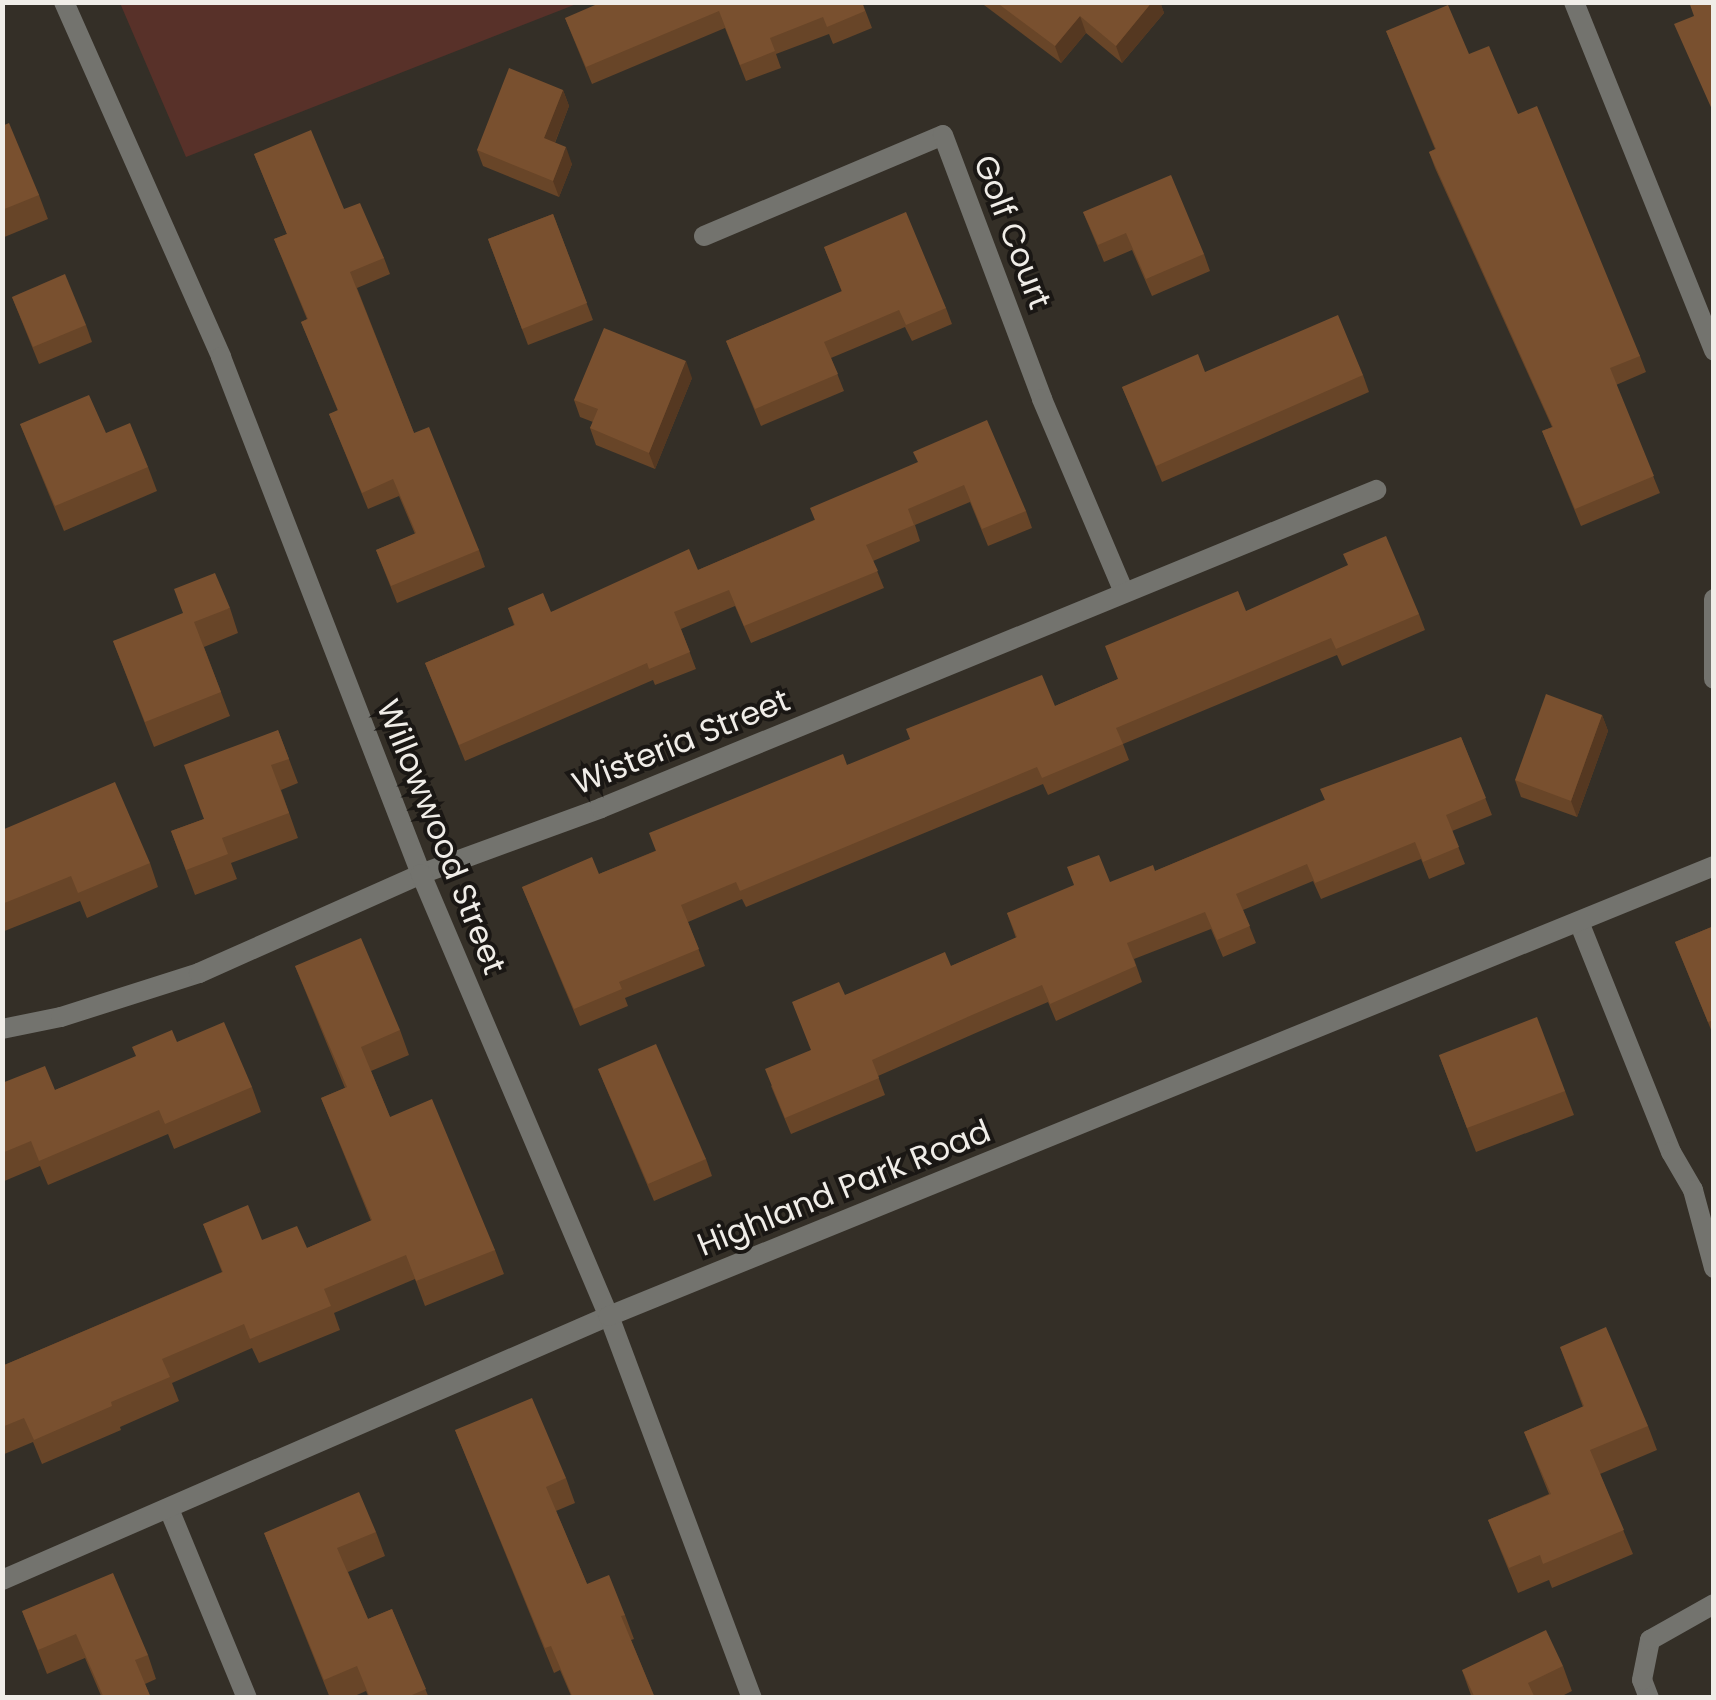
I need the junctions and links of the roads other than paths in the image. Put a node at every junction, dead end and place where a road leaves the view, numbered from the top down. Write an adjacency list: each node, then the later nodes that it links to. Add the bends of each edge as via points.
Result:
1 (64, 2): 10 (street, Willowwood Street, via 220,357)
2 (1574, 2): 4 (street)
3 (704, 236): 6 (street, Golf Court, via 943,134 1042,399)
4 (1714, 351)
5 (1376, 490): 6 (street, Wisteria Street)
6 (1124, 592): 10 (street, Wisteria Street, via 601,808)
7 (1714, 599): 8 (street)
8 (1714, 679)
9 (1714, 866): 11 (street, Highland Park Road)
10 (421, 874): 12 (street, Wisteria Street, via 200,974); 14 (street, Willowwood Street)
11 (1579, 922): 13 (street, via 1671,1152 1693,1190); 14 (street, Highland Park Road)
12 (2, 1029)
13 (1714, 1268)
14 (609, 1316): 15 (street, Highland Park Road); 19 (street, Willowwood Street)
15 (169, 1510): 16 (street, Highland Park Road); 18 (street)
16 (2, 1580)
17 (1714, 1604): 20 (street, via 1650,1640 1642,1680)
18 (246, 1698)
19 (752, 1698)
20 (1650, 1698)

